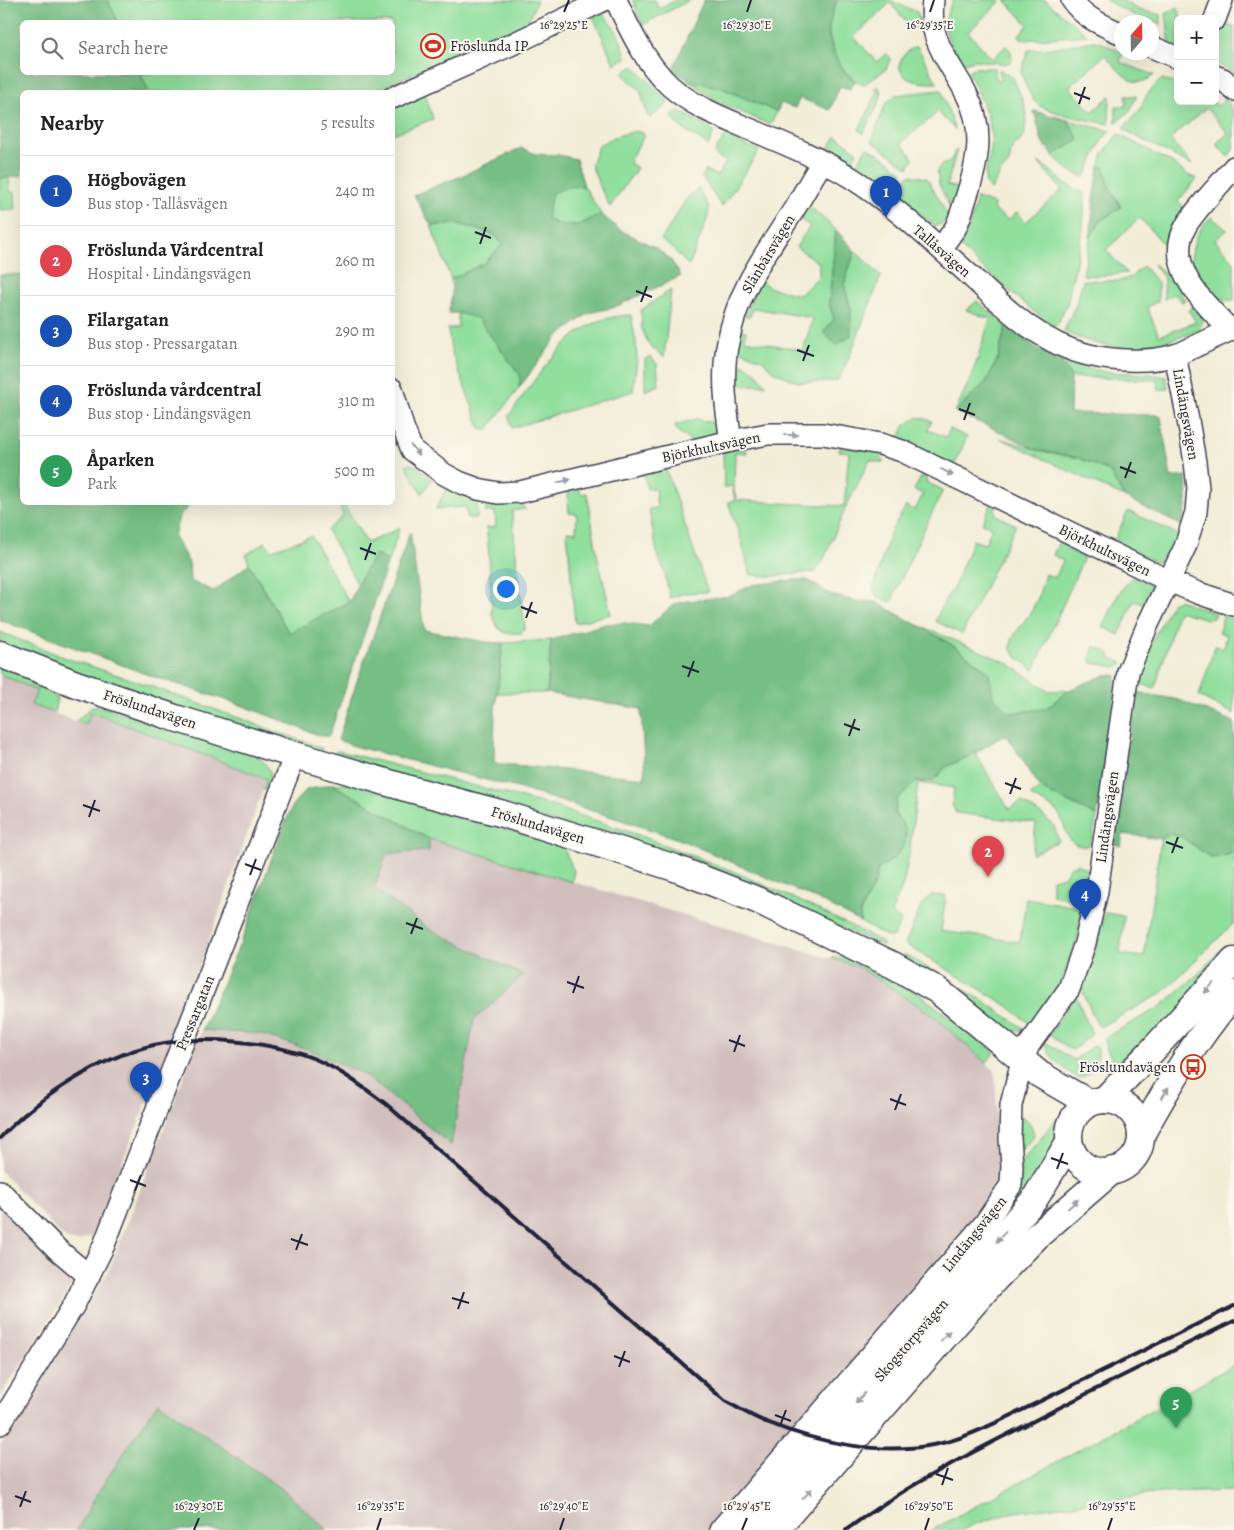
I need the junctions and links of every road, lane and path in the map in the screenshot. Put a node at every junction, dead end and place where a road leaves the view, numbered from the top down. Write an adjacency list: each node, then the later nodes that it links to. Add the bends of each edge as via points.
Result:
1 (604, 0): 12 (street)
2 (616, 0): 13 (street, Tallåsvägen, via 633,37 670,86 716,115)
3 (933, 0): 15 (street, via 934,31 967,94 975,114 978,135 975,167 967,195 956,226)
4 (1072, 0): 7 (street, via 1087,17)
5 (1222, 0): 6 (street)
6 (1216, 15)
7 (1114, 30)
8 (1159, 50): 9 (street)
9 (1174, 56)
10 (1219, 78): 11 (street)
11 (1234, 90)
12 (395, 97)
13 (822, 162): 15 (street, Tallåsvägen, via 883,200); 19 (street, Slånbärsvägen, via 748,281 739,304 727,343 725,366)
14 (1234, 167): 16 (street, via 1186,226 1180,242 1186,278 1199,297)
15 (941, 249): 17 (street, Tallåsvägen, via 1003,306 1046,338 1088,355 1110,358 1154,359)
16 (1232, 329): 17 (street, Tallåsvägen)
17 (1175, 355): 20 (street, Lindängsvägen, via 1198,488 1192,526)
18 (395, 399): 19 (street, Björkhultsvägen, one-way to 19, via 412,450 459,482 478,490 498,493 520,492)
19 (731, 441): 20 (street, Björkhultsvägen, one-way to 20, via 768,434 823,434 902,451)
20 (1169, 581): 21 (street, Björkhultsvägen); 26 (street, Lindängsvägen, via 1128,672 1097,891 1084,943 1069,989 1029,1045)
21 (1234, 605)
22 (0, 654): 23 (main road, Fröslundavägen, via 175,718)
23 (296, 755): 26 (main road, Fröslundavägen, via 611,847 757,900 893,965 937,990); 32 (street, Pressargatan)
24 (1234, 961): 27 (main road, one-way to 27, via 1151,1052)
25 (1234, 994): 29 (main road, one-way to 25, via 1214,1016)
26 (1030, 1068): 27 (main road, Fröslundavägen); 28 (main road, Fröslundavägen, via 1062,1107); 34 (street, Lindängsvägen, via 1011,1105 1011,1185 1002,1201)
27 (1096, 1102): 28 (main road, via 1076,1114); 29 (main road, via 1115,1102 1128,1108 1137,1120)
28 (1070, 1133): 30 (main road, via 1075,1156 1086,1166); 35 (main road, Skogstorpsvägen, one-way to 35, via 1034,1200)
29 (1141, 1136): 30 (main road, via 1130,1161)
30 (1112, 1170): 36 (main road, Skogstorpsvägen, one-way to 30, via 996,1278 1036,1237)
31 (0, 1191): 32 (street)
32 (89, 1276): 33 (street, Pressargatan)
33 (0, 1424)
34 (720, 1530)
35 (744, 1530)
36 (775, 1530)

